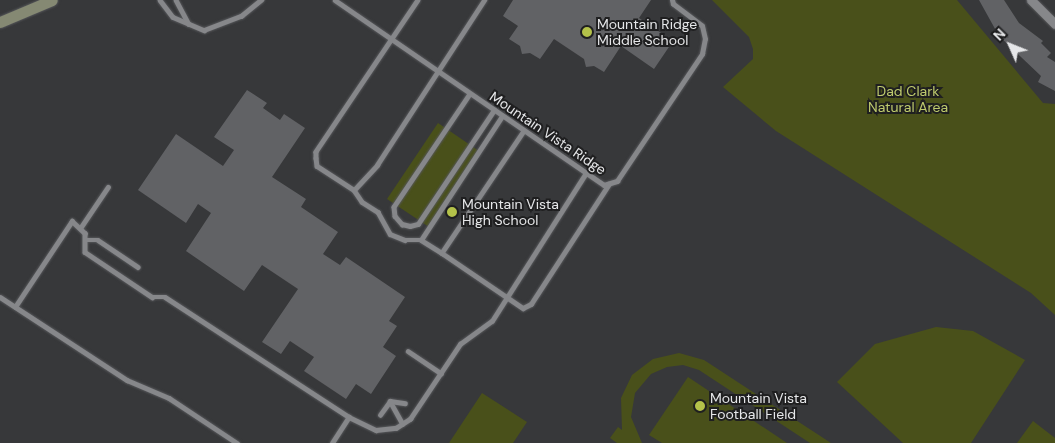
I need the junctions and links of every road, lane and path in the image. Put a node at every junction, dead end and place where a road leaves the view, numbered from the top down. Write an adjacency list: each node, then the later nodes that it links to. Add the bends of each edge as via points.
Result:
1 (52, 0): 10 (main road)
2 (160, 0): 12 (lane, via 173,17)
3 (176, 0): 12 (lane)
4 (261, 0): 12 (lane, via 221,26 204,30)
5 (335, 0): 13 (lane, Mountain Vista Ridge)
6 (418, 0): 13 (lane)
7 (484, 0): 14 (lane)
8 (672, 0): 20 (lane, Mountain Vista Ridge, via 702,26 705,40 702,54 622,174)
9 (1032, 0): 11 (street)
10 (0, 22)
11 (1055, 24)
12 (190, 25)
13 (392, 39): 14 (lane, Mountain Vista Ridge); 22 (lane, via 316,152 318,166)
14 (437, 72): 15 (lane, Mountain Vista Ridge); 22 (lane, via 377,165)
15 (470, 94): 16 (lane, Mountain Vista Ridge); 16 (lane, via 394,207 395,216 402,224 418,224)
16 (494, 110): 17 (lane, Mountain Vista Ridge)
17 (502, 116): 18 (lane, Mountain Vista Ridge); 25 (lane)
18 (524, 131): 19 (lane, Mountain Vista Ridge); 26 (lane)
19 (586, 173): 20 (lane, Mountain Vista Ridge, via 604,185); 29 (lane)
20 (609, 184): 29 (lane, via 532,304 523,308)
21 (108, 187): 23 (lane)
22 (354, 190): 25 (lane, via 362,202 378,212 390,234 405,240)
23 (81, 227): 24 (lane); 30 (lane, via 72,221)
24 (86, 240): 27 (lane, via 98,240); 36 (lane, via 85,252 104,265 152,297 165,297)
25 (421, 240): 26 (lane)
26 (442, 253): 29 (lane)
27 (138, 267)
28 (0, 297): 30 (lane)
29 (508, 297): 32 (lane, via 492,321 460,344)
30 (16, 307): 38 (lane, via 127,380 169,398)
31 (408, 351): 32 (lane)
32 (441, 373): 37 (lane)
33 (390, 401): 34 (lane); 35 (lane); 37 (lane)
34 (405, 403)
35 (380, 415)
36 (349, 416): 37 (lane, via 376,430 387,431); 39 (lane)
37 (403, 424)
38 (237, 443)
39 (332, 443)

